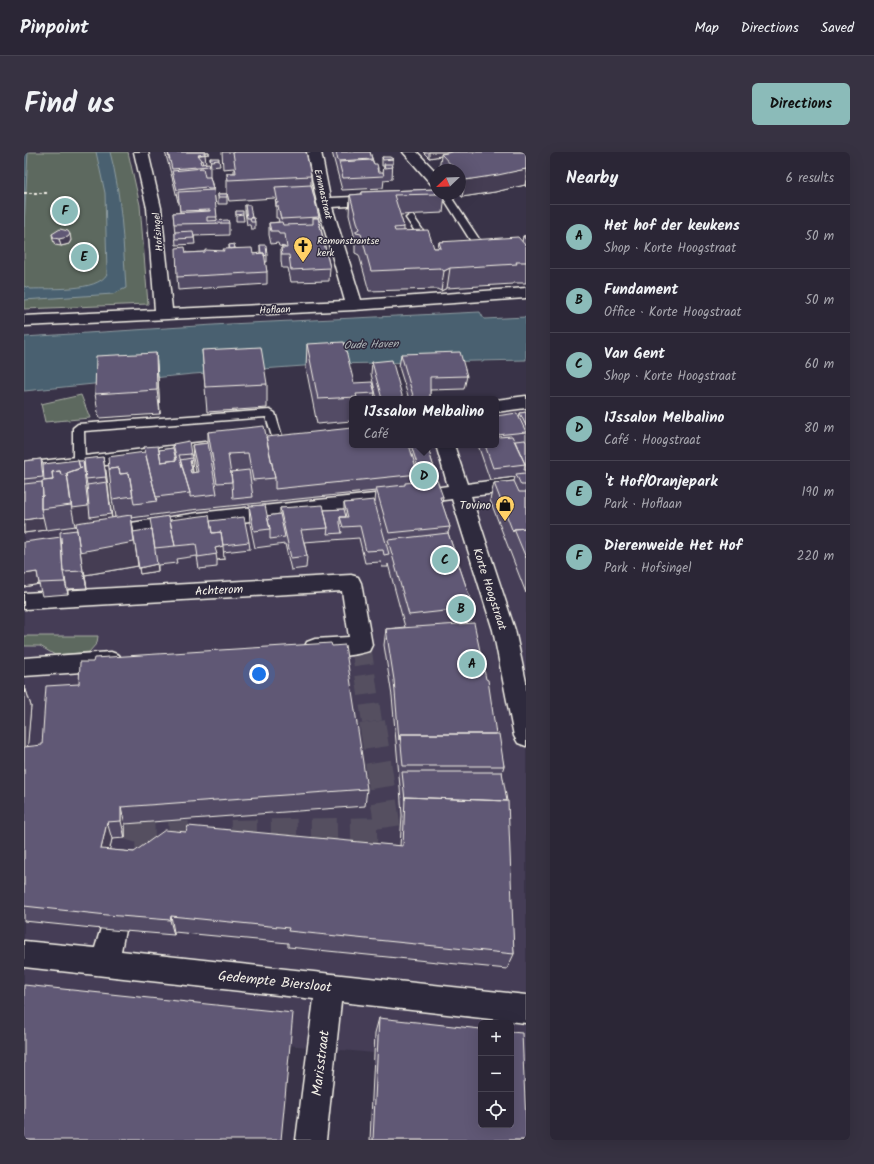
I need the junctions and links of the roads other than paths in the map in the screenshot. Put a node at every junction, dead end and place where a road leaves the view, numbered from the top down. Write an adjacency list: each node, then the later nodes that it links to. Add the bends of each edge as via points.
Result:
1 (141, 152): 13 (street, Hofsingel, via 154,208)
2 (314, 152): 7 (street, Emmastraat)
3 (410, 152): 4 (street)
4 (430, 174)
5 (430, 196): 7 (street)
6 (449, 200): 9 (lane, via 478,244)
7 (324, 203): 12 (street, Emmastraat)
8 (410, 218): 10 (lane)
9 (455, 248)
10 (432, 251)
11 (526, 293): 12 (street, Hoflaan)
12 (354, 305): 13 (street, Hoflaan)
13 (164, 314): 14 (street, Hoflaan)
14 (24, 321)
15 (526, 402): 16 (street)
16 (499, 406)
17 (277, 440): 20 (lane, via 270,413 78,428)
18 (238, 445): 20 (street)
19 (446, 448): 23 (street, Korte Hoogstraat)
20 (79, 462): 21 (street)
21 (24, 469)
22 (526, 483): 23 (street)
23 (458, 492): 24 (street, via 198,520); 29 (street, Korte Hoogstraat, via 504,630)
24 (85, 537)
25 (24, 601): 26 (street, Achterom, via 351,583 361,645)
26 (299, 649)
27 (128, 660): 28 (street)
28 (24, 667)
29 (526, 736)
30 (112, 930): 32 (street)
31 (24, 954): 32 (street, Gedempte Biersloot)
32 (105, 963): 33 (street, Gedempte Biersloot)
33 (329, 987): 34 (street, Gedempte Biersloot); 35 (street, Marisstraat)
34 (526, 1009)
35 (311, 1140)

